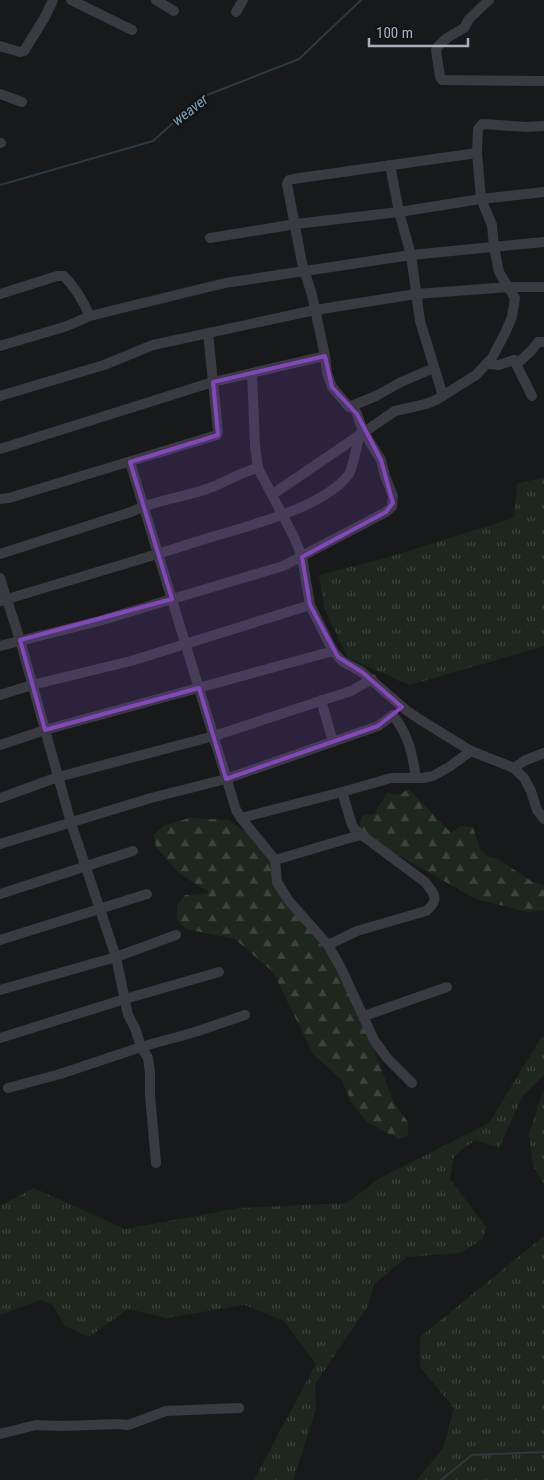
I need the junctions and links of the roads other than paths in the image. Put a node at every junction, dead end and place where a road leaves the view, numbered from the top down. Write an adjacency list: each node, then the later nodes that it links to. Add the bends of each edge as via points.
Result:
1 (53, 0): 9 (street, via 24,51)
2 (71, 0): 8 (street)
3 (156, 0): 6 (street)
4 (243, 0): 7 (street)
5 (489, 0): 10 (street, via 464,28 446,38 436,50 442,80)
6 (174, 10)
7 (236, 12)
8 (132, 30)
9 (0, 46)
10 (544, 81)
11 (0, 94): 12 (street)
12 (22, 102)
13 (544, 126): 14 (street, via 482,124 478,129)
14 (477, 153): 15 (street); 17 (street)
15 (390, 165): 18 (street); 19 (street, via 289,180)
16 (544, 192): 17 (street)
17 (481, 199): 18 (street); 22 (street, via 492,225)
18 (398, 212): 19 (street); 23 (street)
19 (296, 224): 20 (street); 24 (street)
20 (210, 238)
21 (544, 242): 22 (street)
22 (494, 247): 23 (street); 25 (street, via 499,272)
23 (411, 255): 24 (street); 28 (street)
24 (305, 271): 29 (street); 30 (street, via 225,283)
25 (509, 287): 26 (street); 28 (street); 36 (street, via 515,298 512,316)
26 (544, 287)
27 (0, 294): 30 (street, via 64,276 79,293)
28 (416, 294): 29 (street); 37 (street)
29 (315, 310): 31 (street); 34 (street)
30 (90, 316): 33 (street)
31 (208, 332): 39 (street); 40 (street, via 153,345 104,365)
32 (542, 344): 35 (street, via 519,362)
33 (0, 346)
34 (325, 356): 38 (street); 43 (street, via 326,373 332,387)
35 (514, 360): 36 (street, via 499,365); 42 (street)
36 (488, 364): 41 (street)
37 (434, 368): 41 (street); 43 (street)
38 (252, 373): 39 (street); 47 (street)
39 (213, 382): 45 (street); 46 (street, via 217,435)
40 (0, 396)
41 (443, 396): 44 (street, via 426,404 395,411)
42 (532, 396)
43 (349, 407): 44 (street, via 353,407 357,414)
44 (362, 433): 48 (street); 51 (street, via 350,473 321,498); 54 (street, via 380,460 393,496 392,507)
45 (0, 449)
46 (130, 462): 49 (street); 50 (street)
47 (258, 468): 48 (street); 50 (street, via 211,488)
48 (273, 494): 51 (street)
49 (0, 499)
50 (143, 506): 52 (street); 53 (street)
51 (284, 514): 53 (street); 54 (street)
52 (0, 554)
53 (158, 554): 56 (street); 57 (street)
54 (302, 557): 56 (street, via 283,566); 58 (street)
55 (0, 578): 57 (street)
56 (172, 599): 59 (street); 60 (street)
57 (3, 600): 59 (street)
58 (310, 604): 60 (street); 62 (street)
59 (20, 640): 61 (street); 64 (street)
60 (185, 644): 64 (street); 65 (street)
61 (0, 646)
62 (334, 651): 63 (street); 65 (street)
63 (372, 680): 67 (street); 68 (street)
64 (32, 685): 66 (street); 70 (street)
65 (199, 688): 70 (street); 71 (street)
66 (0, 695)
67 (321, 700): 71 (street); 72 (street)
68 (402, 707): 69 (street); 74 (street)
69 (394, 714): 72 (street, via 378,726); 78 (street, via 408,738)
70 (45, 730): 73 (street); 77 (street)
71 (214, 736): 77 (street); 79 (street)
72 (333, 742): 79 (street)
73 (0, 745)
74 (471, 751): 76 (street); 78 (street, via 433,776)
75 (544, 753): 76 (street)
76 (514, 768): 83 (street, via 524,778)
77 (58, 777): 81 (street); 84 (street)
78 (416, 778): 80 (street, via 391,778)
79 (226, 779): 82 (street); 84 (street)
80 (342, 792): 82 (street); 85 (street, via 352,825)
81 (0, 798)
82 (241, 818): 88 (street)
83 (544, 819)
84 (71, 823): 86 (street); 89 (street)
85 (360, 835): 88 (street); 95 (street, via 425,882 433,891 435,900 426,911 357,931)
86 (0, 844)
87 (132, 851): 89 (street)
88 (275, 860): 95 (street, via 277,882 289,901)
89 (86, 867): 90 (street); 92 (street)
90 (0, 894)
91 (147, 894): 92 (street)
92 (100, 907): 94 (street); 96 (street)
93 (176, 935): 96 (street)
94 (0, 940)
95 (328, 945): 102 (street)
96 (116, 956): 99 (street); 100 (street)
97 (219, 972): 100 (street)
98 (447, 987): 102 (street)
99 (0, 990)
100 (125, 999): 103 (street); 104 (street)
101 (245, 1015): 104 (street)
102 (364, 1016): 105 (street, via 374,1040)
103 (0, 1038)
104 (141, 1047): 106 (street); 107 (street, via 148,1058 150,1073)
105 (412, 1083)
106 (8, 1088)
107 (156, 1163)
108 (239, 1408): 109 (street, via 166,1411 128,1425 36,1425)
109 (0, 1434)

